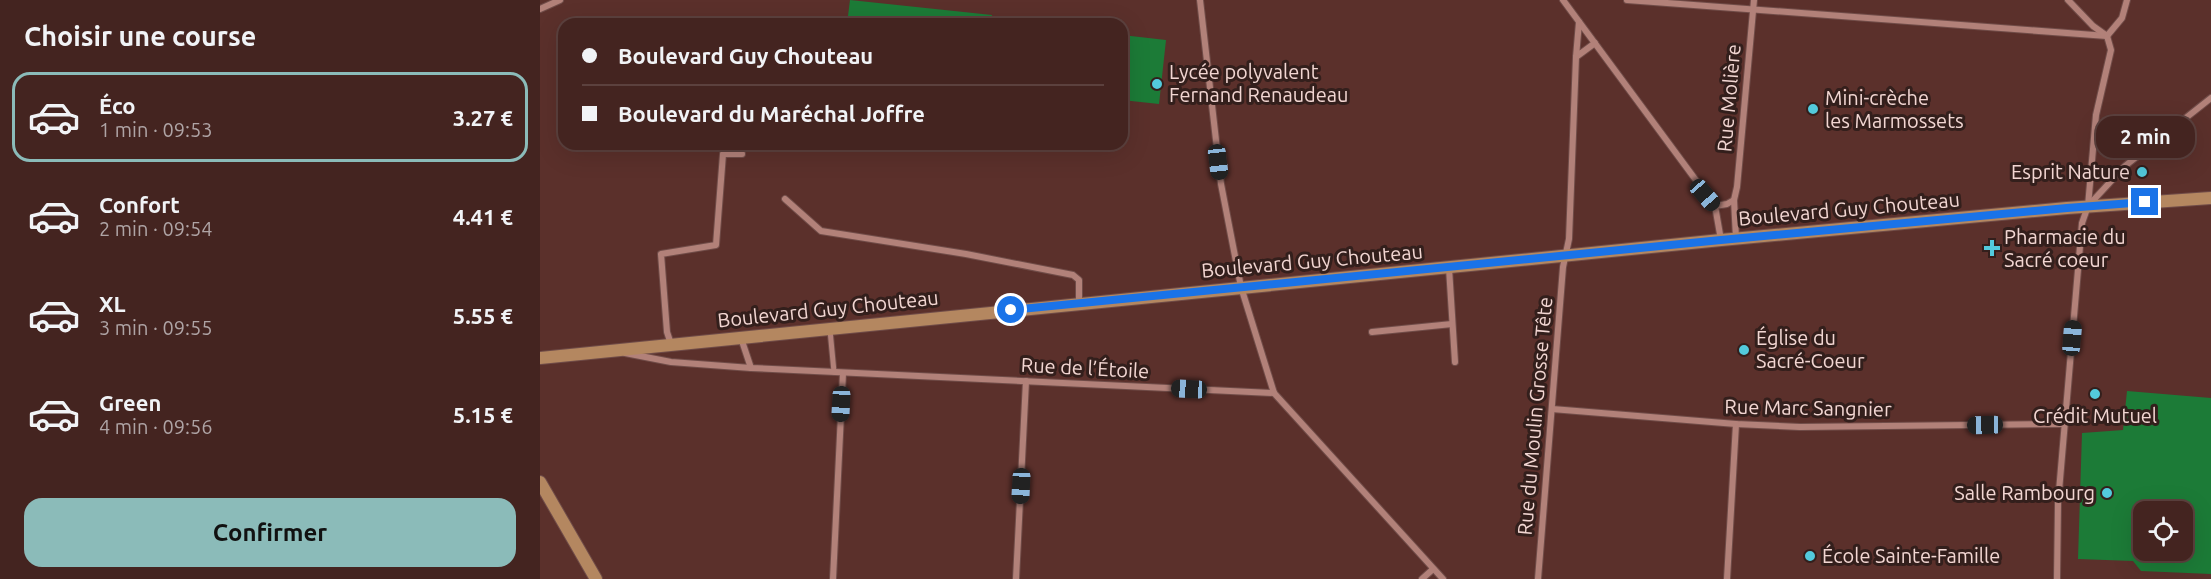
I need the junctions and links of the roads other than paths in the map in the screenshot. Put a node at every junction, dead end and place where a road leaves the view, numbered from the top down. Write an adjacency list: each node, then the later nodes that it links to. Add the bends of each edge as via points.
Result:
1 (560, 0): 8 (street)
2 (1200, 0): 25 (street, via 1221,184)
3 (1563, 0): 10 (street)
4 (1627, 0): 9 (street)
5 (1754, 0): 9 (street, Rue Molière)
6 (2068, 0): 11 (street)
7 (2127, 0): 11 (street, via 2122,18)
8 (540, 9)
9 (1753, 9): 11 (street); 18 (street, Rue Molière)
10 (1579, 21): 12 (street); 13 (street, Rue du Moulin Grosse Tête)
11 (2107, 36): 20 (street, via 2111,51 2096,115)
12 (1596, 44): 13 (street); 19 (street)
13 (1576, 57): 23 (street, Rue du Moulin Grosse Tête, via 1569,239)
14 (2211, 98): 20 (street, via 2125,166)
15 (742, 154): 31 (street, via 723,154 716,245 661,254)
16 (2211, 198): 20 (main road, Boulevard Guy Chouteau)
17 (785, 199): 26 (street, via 821,231 1073,275 1079,280)
18 (1734, 200): 19 (street); 21 (street, Rue Molière)
19 (1715, 206): 22 (street)
20 (2088, 206): 21 (main road, Boulevard Guy Chouteau); 42 (street, via 2082,223)
21 (1736, 239): 22 (main road, Boulevard Guy Chouteau)
22 (1721, 240): 23 (main road, Boulevard Guy Chouteau)
23 (1565, 256): 24 (main road, Boulevard Guy Chouteau); 40 (street, Rue du Moulin Grosse Tête)
24 (1449, 267): 25 (main road, Boulevard Guy Chouteau); 27 (street)
25 (1241, 287): 26 (main road, Boulevard Guy Chouteau); 39 (street)
26 (1079, 303): 28 (main road, Boulevard Guy Chouteau)
27 (1452, 324): 29 (street); 34 (street)
28 (830, 329): 30 (main road, Boulevard Guy Chouteau); 36 (street)
29 (1372, 332)
30 (741, 338): 31 (main road, Boulevard Guy Chouteau); 35 (street)
31 (671, 345): 32 (main road, Boulevard Guy Chouteau)
32 (611, 351): 33 (main road, Boulevard Guy Chouteau); 35 (street, Rue de l’Étoile, via 671,362)
33 (543, 360)
34 (1455, 362)
35 (751, 368): 36 (street, Rue de l’Étoile)
36 (834, 372): 37 (street, Rue de l’Étoile)
37 (843, 373): 38 (street, Rue de l’Étoile); 46 (street)
38 (1026, 381): 39 (street, Rue de l’Étoile); 47 (street)
39 (1274, 393): 44 (street)
40 (1552, 409): 41 (street, Rue Marc Sangnier); 50 (street, Rue du Moulin Grosse Tête)
41 (1736, 424): 42 (street, Rue Marc Sangnier); 51 (street)
42 (2064, 424): 52 (street)
43 (540, 482): 45 (main road)
44 (1432, 570): 48 (street); 49 (street)
45 (596, 579)
46 (833, 579)
47 (1016, 579)
48 (1422, 579)
49 (1443, 579)
50 (1538, 579)
51 (1727, 579)
52 (2057, 579)

